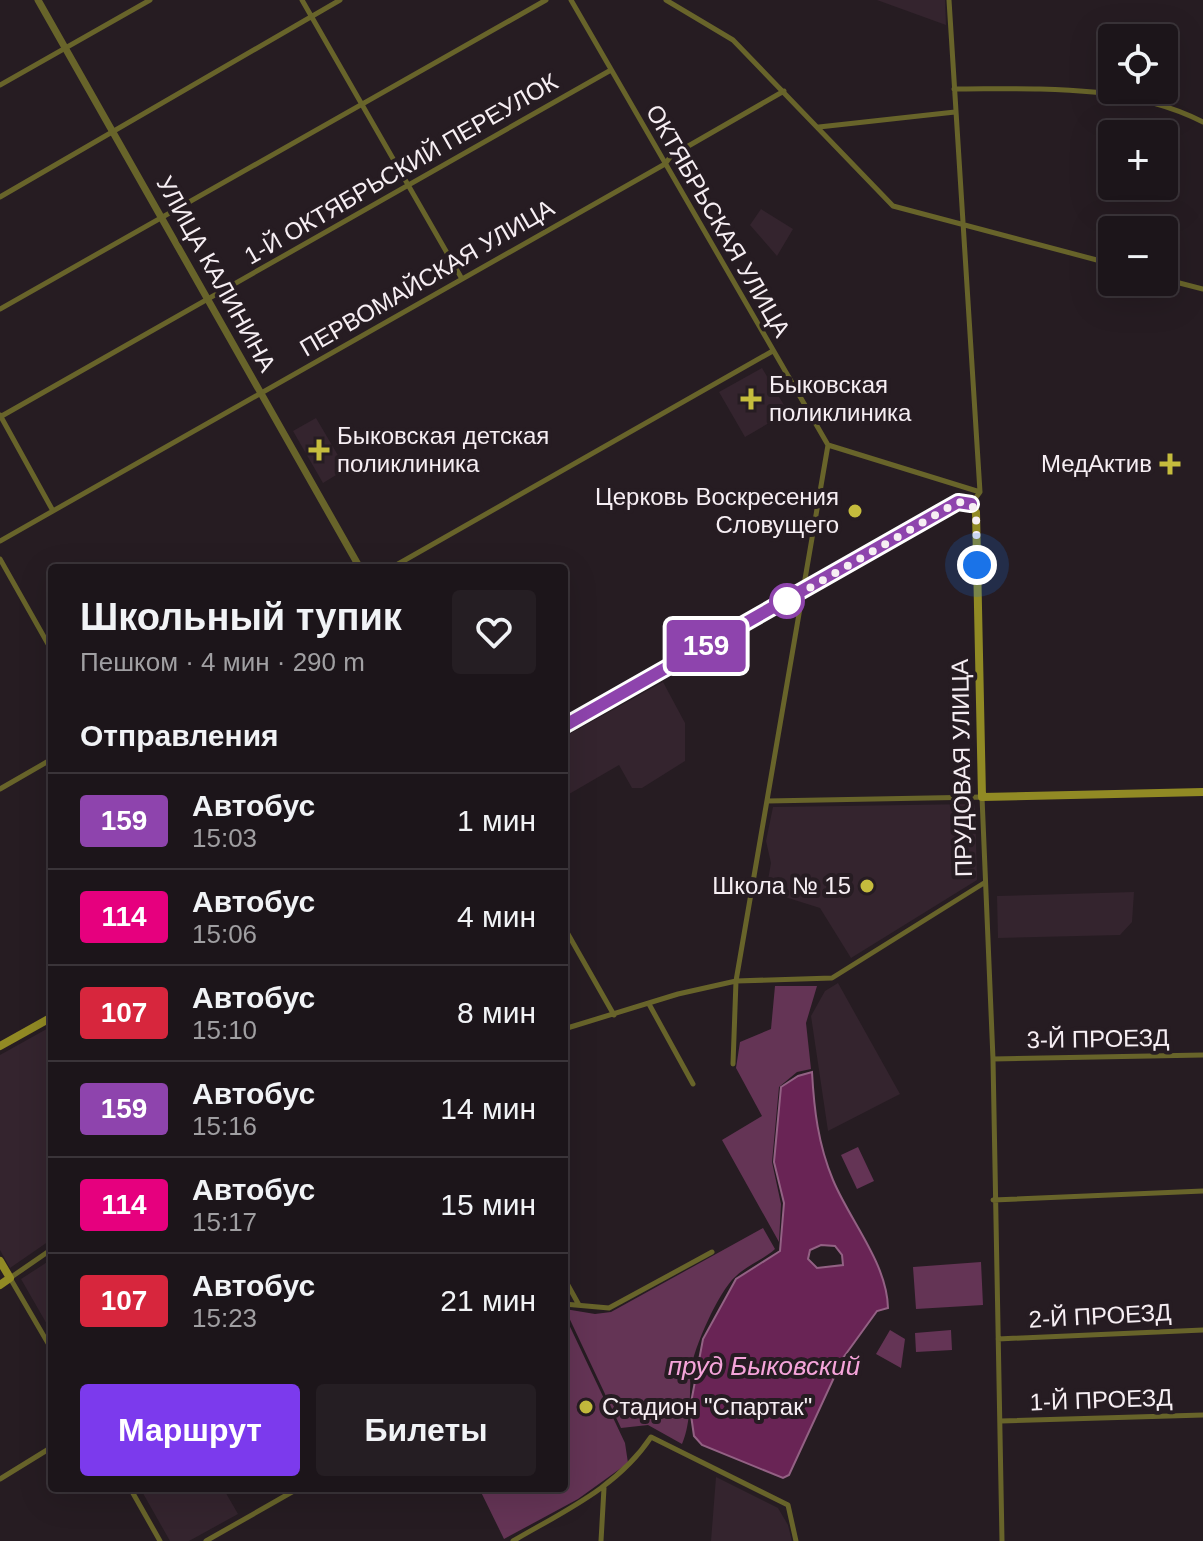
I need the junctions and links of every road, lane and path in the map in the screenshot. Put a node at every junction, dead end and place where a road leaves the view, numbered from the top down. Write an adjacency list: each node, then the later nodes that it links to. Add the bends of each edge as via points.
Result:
1 (38, 0): 10 (street, УЛИЦА КАЛИНИНА)
2 (150, 0): 10 (street)
3 (302, 0): 9 (street)
4 (340, 0): 9 (street)
5 (546, 0): 15 (street)
6 (571, 0): 11 (street, ОКТЯБРЬСКАЯ УЛИЦА)
7 (666, 0): 14 (street, via 733,40)
8 (949, 0): 13 (street)
9 (312, 16): 15 (street); 19 (street)
10 (66, 49): 12 (street); 19 (street, УЛИЦА КАЛИНИНА)
11 (611, 70): 20 (street, ОКТЯБРЬСКАЯ УЛИЦА); 21 (street, 1-Й ОКТЯБРЬСКИЙ ПЕРЕУЛОК)
12 (0, 85)
13 (954, 89): 16 (street); 17 (street, via 1100,90 1178,109)
14 (784, 91): 18 (street); 20 (street, ПЕРВОМАЙСКАЯ УЛИЦА)
15 (362, 103): 21 (street); 23 (street)
16 (955, 112): 18 (street); 24 (street)
17 (1203, 122)
18 (819, 127): 24 (street, via 893,206)
19 (113, 133): 22 (street); 23 (street, УЛИЦА КАЛИНИНА)
20 (665, 164): 26 (street, ПЕРВОМАЙСКАЯ УЛИЦА); 31 (street, ОКТЯБРЬСКАЯ УЛИЦА)
21 (408, 186): 26 (street); 29 (street, 1-Й ОКТЯБРЬСКИЙ ПЕРЕУЛОК)
22 (0, 197)
23 (160, 217): 29 (street, УЛИЦА КАЛИНИНА); 30 (street)
24 (961, 223): 25 (street); 35 (street)
25 (1098, 260)
26 (462, 279): 32 (street, ПЕРВОМАЙСКАЯ УЛИЦА)
27 (1178, 283): 28 (street)
28 (1203, 289)
29 (208, 300): 32 (street, УЛИЦА КАЛИНИНА); 33 (street, 1-Й ОКТЯБРЬСКИЙ ПЕРЕУЛОК)
30 (0, 309)
31 (771, 352): 34 (street, ОКТЯБРЬСКАЯ УЛИЦА); 41 (street)
32 (260, 393): 37 (street, ПЕРВОМАЙСКАЯ УЛИЦА); 40 (street, УЛИЦА КАЛИНИНА)
33 (0, 416): 37 (street)
34 (828, 445): 35 (street); 42 (street)
35 (980, 492): 36 (street)
36 (971, 504): 42 (main road, via 958,502); 48 (main road, ПРУДОВАЯ УЛИЦА, via 976,512)
37 (53, 511): 38 (street, ПЕРВОМАЙСКАЯ УЛИЦА)
38 (0, 541)
39 (0, 559): 43 (street)
40 (358, 564)
41 (398, 564)
42 (806, 591): 44 (main road); 49 (street)
43 (48, 644)
44 (568, 724)
45 (48, 761): 46 (street)
46 (0, 789)
47 (1203, 792): 48 (main road)
48 (982, 797): 49 (street); 50 (street, ПРУДОВАЯ УЛИЦА)
49 (767, 801): 52 (street)
50 (984, 883): 52 (street, via 832,978); 59 (street, ПРУДОВАЯ УЛИЦА)
51 (568, 934): 54 (street)
52 (736, 981): 53 (street); 60 (street)
53 (649, 1004): 54 (street); 61 (street)
54 (614, 1015): 56 (street)
55 (48, 1019): 57 (main road)
56 (568, 1028)
57 (0, 1046)
58 (1203, 1055): 59 (street, 3-Й ПРОЕЗД)
59 (993, 1059): 63 (street, ПРУДОВАЯ УЛИЦА)
60 (733, 1064)
61 (693, 1084)
62 (1203, 1191): 63 (street)
63 (993, 1200): 73 (street, ПРУДОВАЯ УЛИЦА)
64 (48, 1252): 67 (street)
65 (712, 1252): 71 (street, via 609,1308)
66 (0, 1261): 67 (main road)
67 (10, 1278): 68 (main road); 74 (street)
68 (0, 1285)
69 (568, 1285): 71 (street)
70 (568, 1304): 71 (street)
71 (579, 1305)
72 (1203, 1330): 73 (street, 2-Й ПРОЕЗД)
73 (998, 1339): 76 (street, ПРУДОВАЯ УЛИЦА)
74 (48, 1343)
75 (1203, 1415): 76 (street, 1-Й ПРОЕЗД)
76 (1001, 1421): 87 (street, ПРУДОВАЯ УЛИЦА)
77 (48, 1449): 78 (street)
78 (0, 1479)
79 (604, 1488): 84 (street); 85 (street); 86 (street, via 632,1466 651,1437 788,1505)
80 (132, 1492): 82 (street)
81 (292, 1492): 83 (street)
82 (160, 1541)
83 (206, 1541)
84 (513, 1541)
85 (601, 1541)
86 (796, 1541)
87 (1002, 1541)

